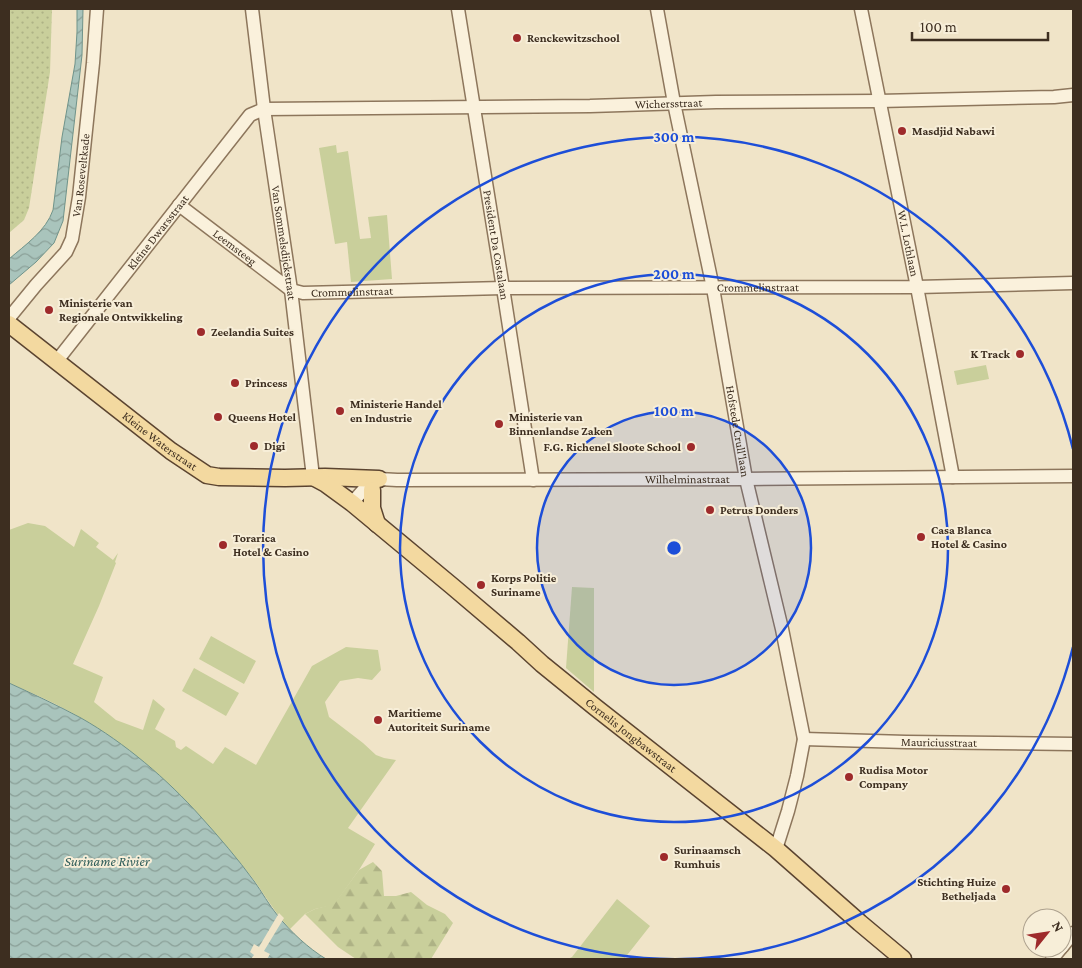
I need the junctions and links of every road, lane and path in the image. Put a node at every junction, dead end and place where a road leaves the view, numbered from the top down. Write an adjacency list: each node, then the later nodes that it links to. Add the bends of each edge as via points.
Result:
1 (97, 9): 17 (street, Van Roseveltkade, via 80,197 72,239 66,252)
2 (252, 9): 10 (street, Van Sommelsdijckstraat)
3 (458, 9): 9 (street, President Da Costalaan)
4 (657, 9): 8 (street, Hofstede Crull'laan)
5 (861, 9): 7 (street, W.L. Lothlaan)
6 (1073, 95): 7 (street, Wichersstraat)
7 (879, 101): 8 (street, Wichersstraat); 13 (street, W.L. Lothlaan)
8 (674, 103): 9 (street, Wichersstraat); 15 (street, Hofstede Crull'laan)
9 (473, 108): 10 (street, Wichersstraat); 14 (street, President Da Costalaan)
10 (264, 109): 11 (street, Kleine Dwarsstraat, via 250,115); 16 (street, Van Sommelsdijckstraat)
11 (180, 205): 16 (street, Leemsteeg); 19 (street, Kleine Dwarsstraat)
12 (1073, 284): 13 (street, Crommelinstraat)
13 (917, 287): 15 (street, Crommelinstraat); 22 (street, W.L. Lothlaan)
14 (503, 288): 15 (street, Crommelinstraat); 16 (street, Crommelinstraat, via 303,293); 24 (street, President Da Costalaan)
15 (713, 288): 23 (street, Hofstede Crull'laan)
16 (291, 290): 21 (street, Van Sommelsdijckstraat)
17 (9, 318)
18 (9, 324): 19 (main road, Kleine Waterstraat)
19 (56, 362): 21 (main road, Kleine Waterstraat, via 206,475)
20 (1073, 476): 22 (street, Wilhelminastraat)
21 (313, 477): 25 (main road, Kleine Waterstraat); 26 (main road)
22 (953, 477): 23 (street, Wilhelminastraat)
23 (746, 479): 24 (street, Wilhelminastraat); 28 (street, Hofstede Crull'laan)
24 (533, 480): 25 (street, Wilhelminastraat)
25 (381, 483): 26 (street, via 366,487); 27 (main road, via 372,508)
26 (356, 506): 27 (main road, Cornelis Jongbawstraat)
27 (377, 525): 30 (main road, Cornelis Jongbawstraat, via 588,702)
28 (804, 739): 29 (street, Mauriciusstraat); 30 (street, Hofstede Crull'laan, via 798,776)
29 (1073, 744)
30 (776, 850): 31 (main road, Cornelis Jongbawstraat)
31 (903, 959)

